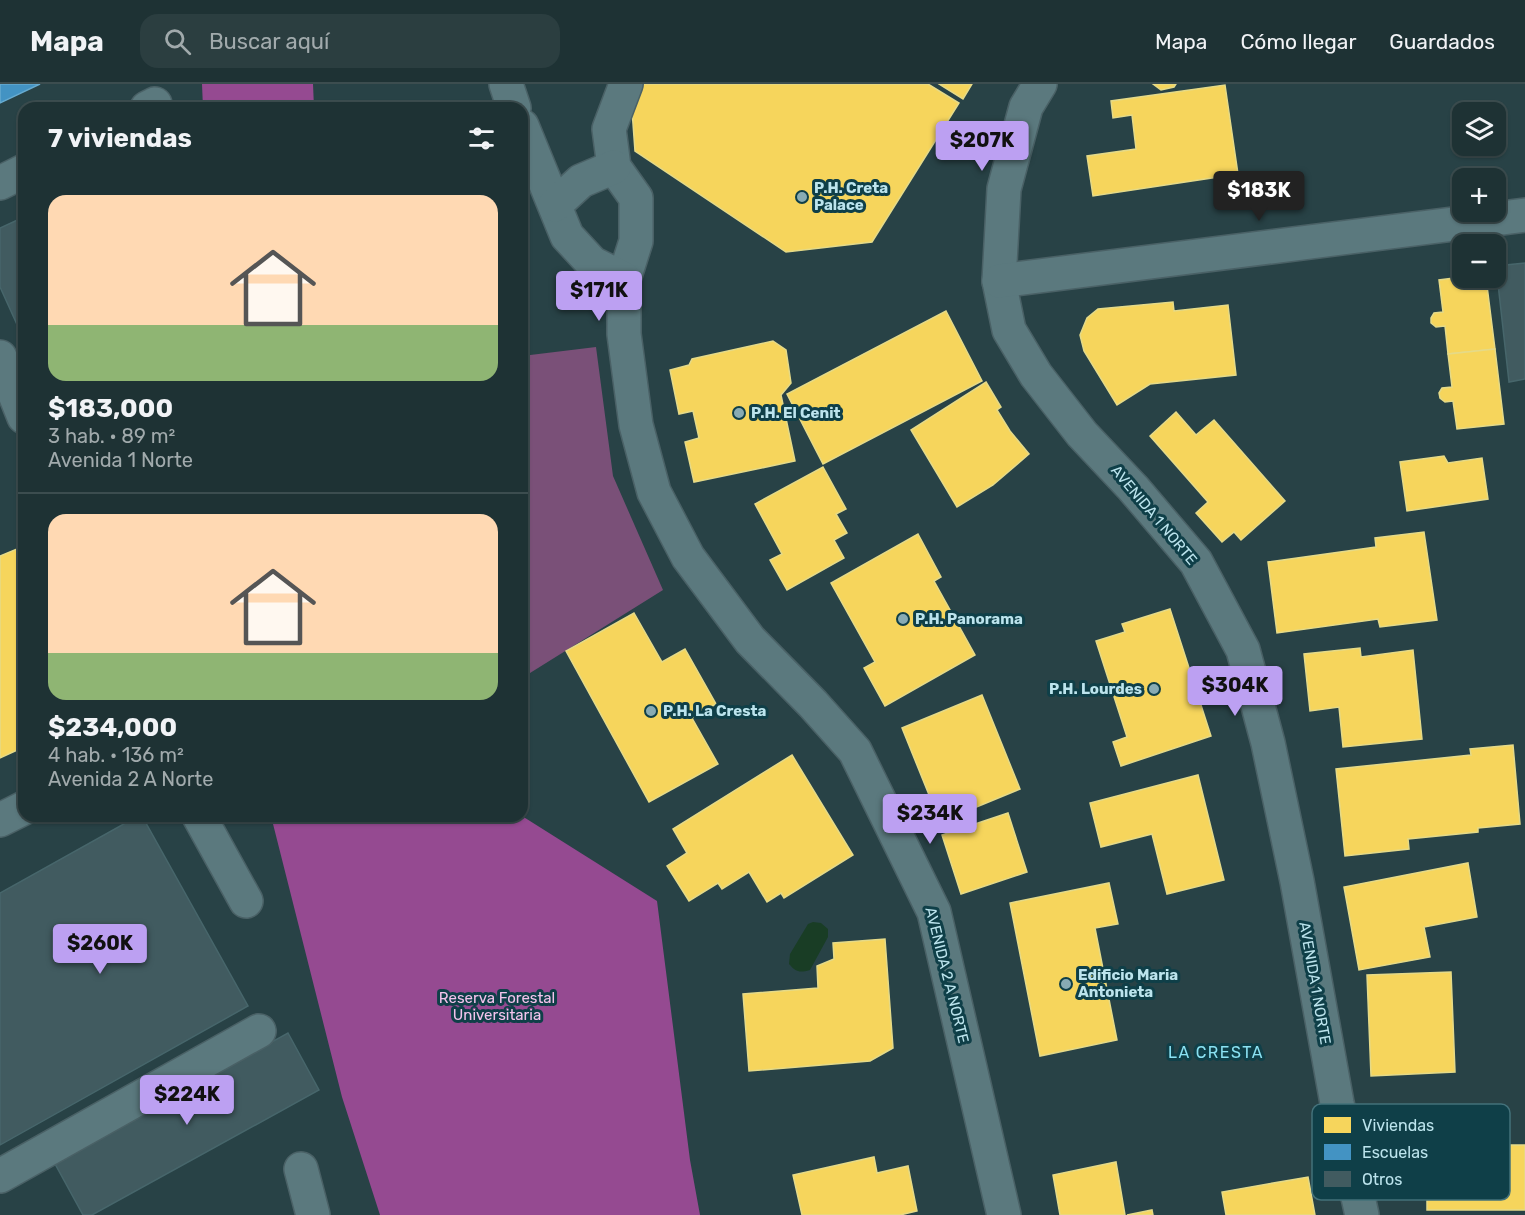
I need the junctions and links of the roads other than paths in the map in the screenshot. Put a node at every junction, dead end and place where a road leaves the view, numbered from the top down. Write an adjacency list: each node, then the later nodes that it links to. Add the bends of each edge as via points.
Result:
1 (506, 84): 4 (street)
2 (626, 84): 6 (street, via 609,129)
3 (1040, 84): 12 (street, AVENIDA 1 NORTE, via 1026,107 1004,189)
4 (512, 102)
5 (528, 141): 9 (street)
6 (614, 167): 9 (street, via 581,181); 11 (street, AVENIDA 2 A NORTE, via 636,198 636,241)
7 (18, 174): 8 (street)
8 (0, 183)
9 (555, 206): 11 (street, via 567,236 592,263)
10 (1525, 215): 12 (street)
11 (624, 279): 25 (street, AVENIDA 2 A NORTE, via 624,334 636,425 654,492 688,558 750,640 855,751 934,912)
12 (999, 280): 20 (street, AVENIDA 1 NORTE, via 1009,330 1036,375 1082,434 1196,562 1243,650 1271,755)
13 (0, 357): 14 (street)
14 (18, 394)
15 (18, 811): 16 (street)
16 (0, 820)
17 (202, 822): 18 (street)
18 (246, 901)
19 (259, 1031): 22 (street)
20 (1337, 1104)
21 (301, 1169): 24 (street)
22 (0, 1176)
23 (1359, 1200): 26 (street, AVENIDA 1 NORTE)
24 (313, 1215)
25 (1004, 1215)
26 (1362, 1215)

